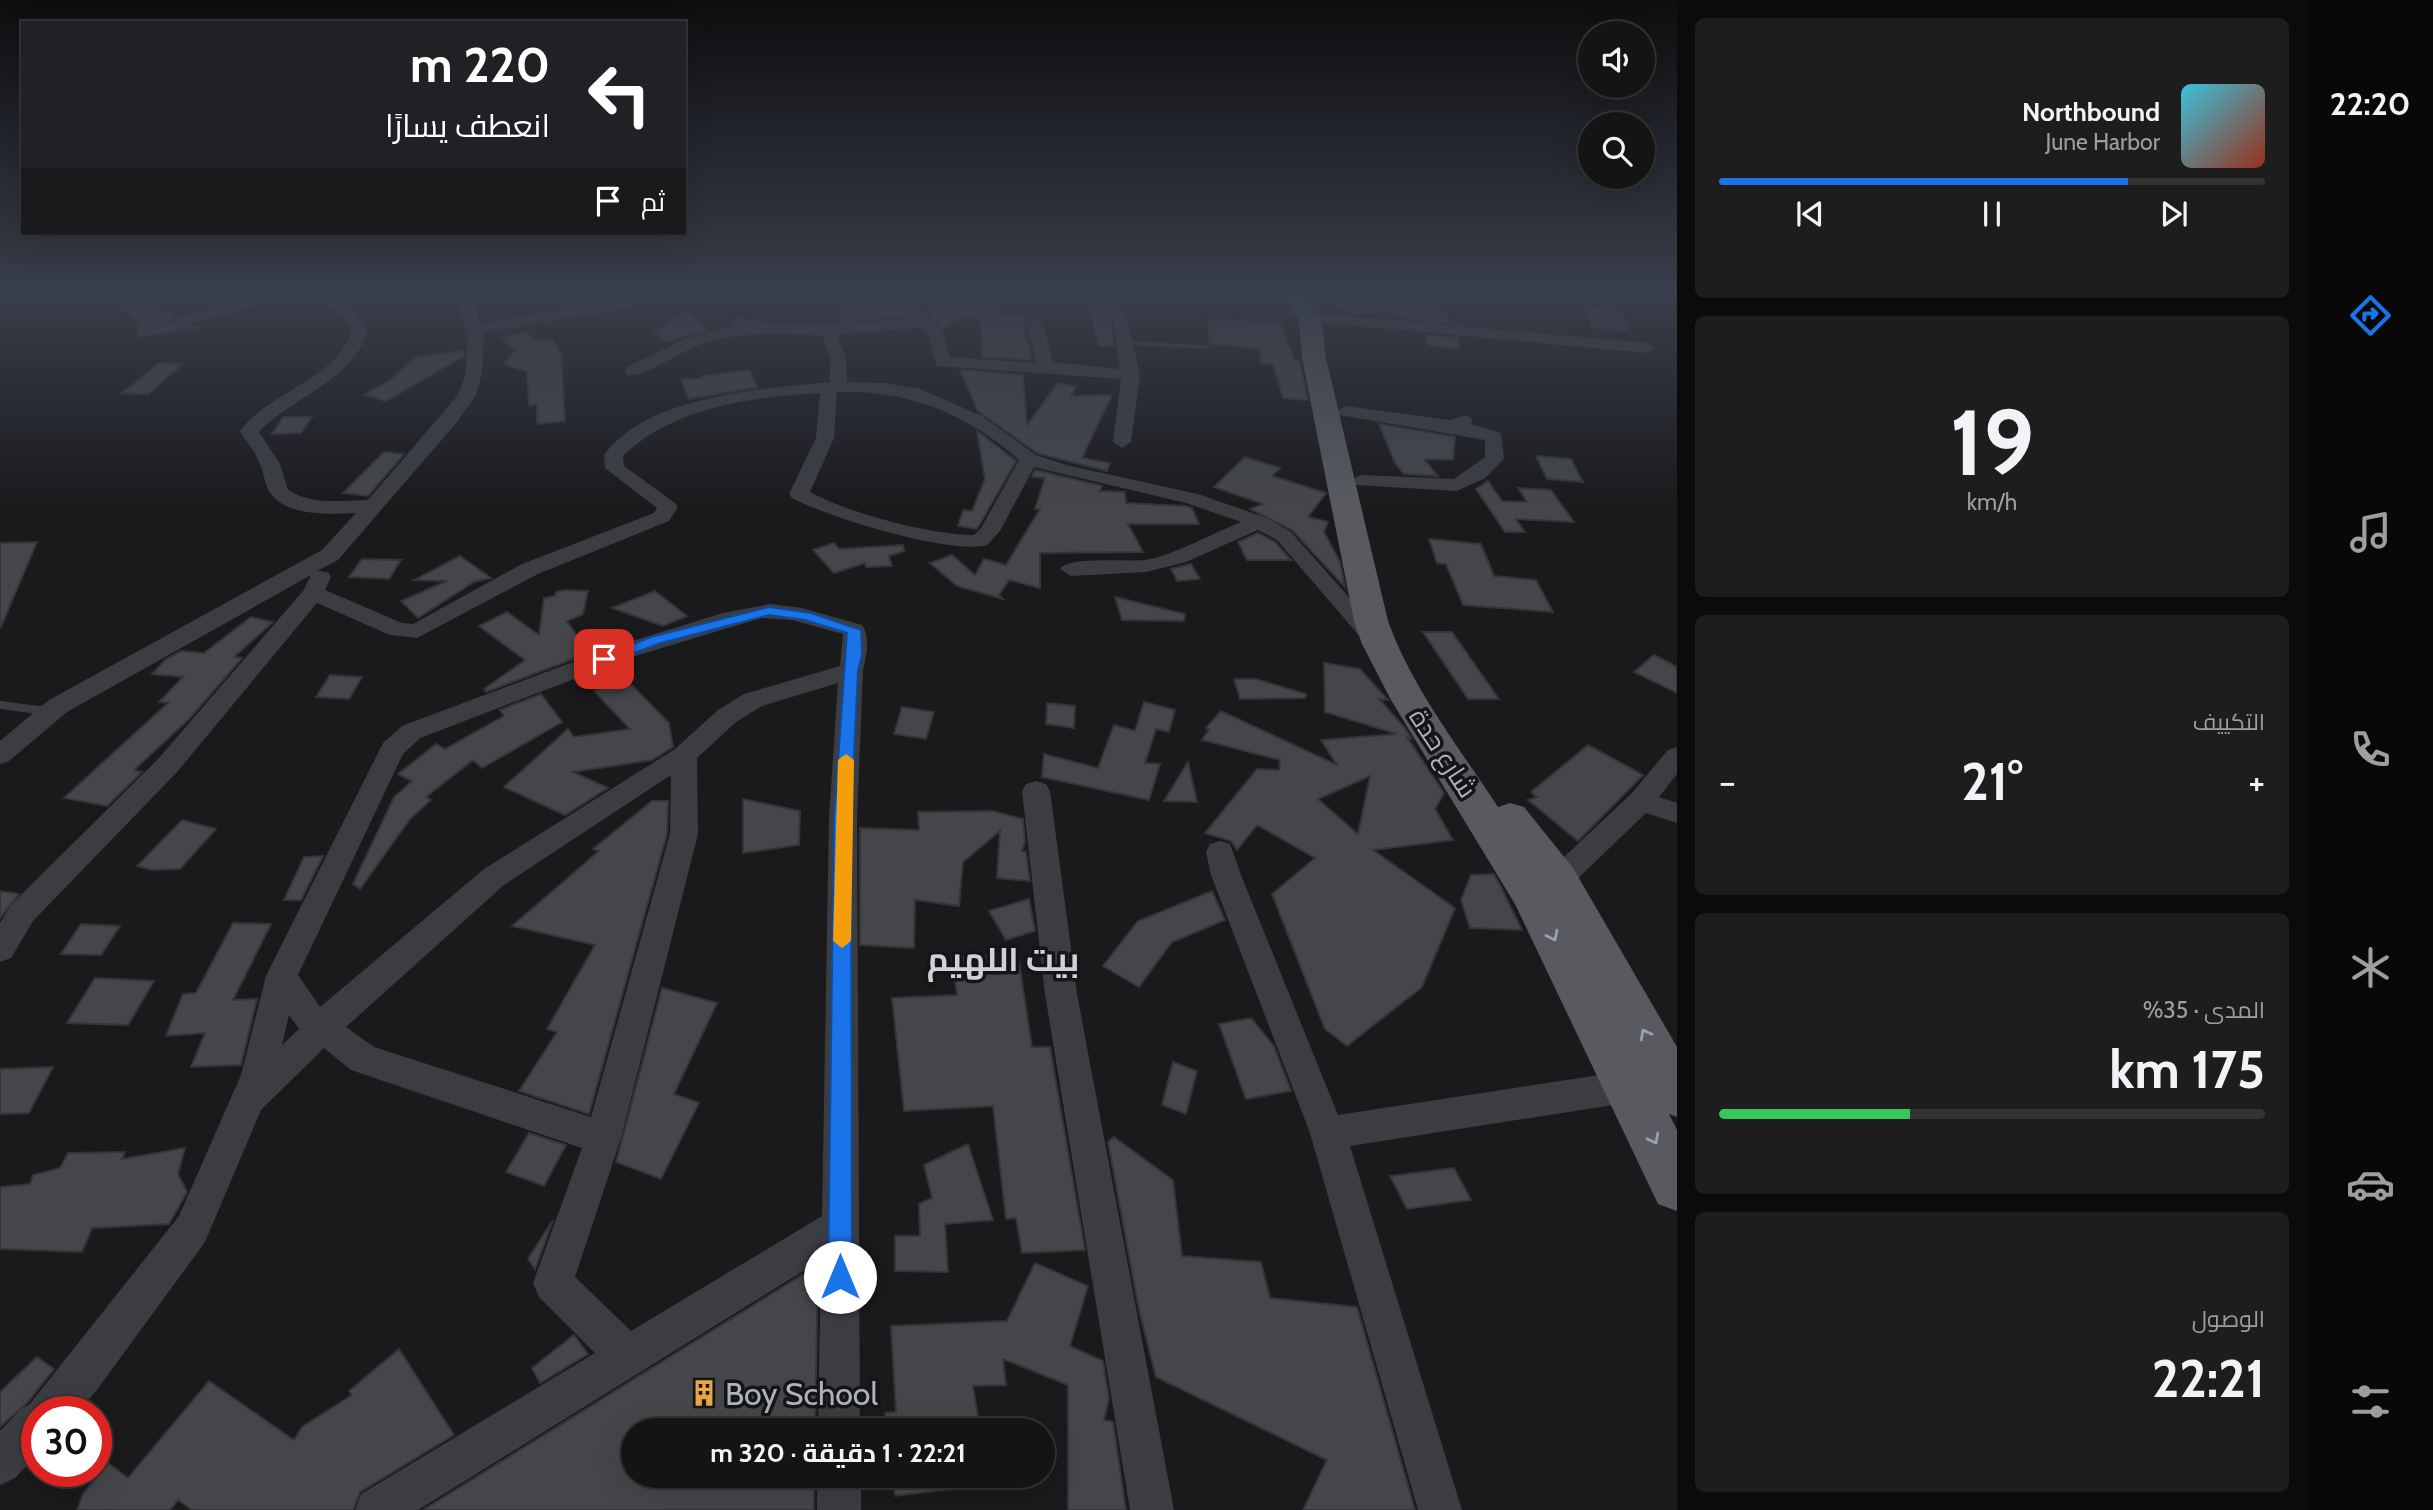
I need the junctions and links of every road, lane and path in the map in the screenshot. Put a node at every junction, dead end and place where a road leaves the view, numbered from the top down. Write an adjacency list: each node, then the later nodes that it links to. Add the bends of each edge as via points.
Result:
1 (341, 364): 21 (street, via 272,408 249,432 271,466 282,495 320,506)
2 (474, 364): 21 (street, via 467,395 451,418)
3 (645, 364): 11 (street)
4 (837, 364): 13 (street)
5 (943, 364): 14 (street, via 945,381)
6 (1005, 364): 10 (street)
7 (1130, 364): 12 (street)
8 (1316, 364): 20 (main road, شارع حدة)
9 (1329, 364): 15 (main road, شارع حدة)
10 (1044, 366): 12 (street)
11 (633, 371)
12 (1132, 375): 18 (street)
13 (834, 386): 14 (street, via 913,393); 19 (street, via 825,438 799,494 812,502 963,541 980,541); 25 (street, via 766,391 652,425 619,445 612,455 615,468 668,507 667,513 530,569 416,631 398,630)
14 (938, 404): 19 (street, via 989,427)
15 (1346, 411): 17 (street); 20 (main road, شارع حدة)
16 (1474, 415): 17 (street)
17 (1450, 426): 20 (street, via 1494,437 1495,459 1457,485)
18 (1122, 442)
19 (1029, 459): 22 (street, via 1191,498)
20 (1352, 479): 26 (main road, شارع حدة)
21 (371, 506): 23 (street)
22 (1260, 522): 24 (street, via 1146,566); 26 (street, via 1284,536)
23 (330, 555): 25 (street); 29 (street)
24 (1071, 569)
25 (313, 593): 38 (street, via 168,765 22,913)
26 (1381, 629): 37 (main road, شارع حدة, via 1419,700)
27 (851, 671): 31 (street, via 753,700 727,716); 39 (street, via 854,630 769,611 656,640 411,732 392,750); 47 (street, via 843,818)
28 (0, 705): 29 (lane, via 39,710)
29 (58, 706): 30 (street)
30 (0, 755)
31 (684, 755): 40 (street, via 494,877); 45 (street, via 684,834)
32 (1677, 756): 34 (street)
33 (1036, 791): 56 (street, via 1061,994)
34 (1641, 801): 35 (street); 37 (street)
35 (1677, 813)
36 (1220, 852): 44 (street)
37 (1546, 888): 41 (main road, شارع حدة, one-way to 41); 42 (main road, شارع حدة, one-way to 37)
38 (0, 949)
39 (282, 976): 40 (street, via 308,1017); 43 (street)
40 (322, 1028): 43 (street); 45 (street, via 363,1059)
41 (1626, 1087): 42 (main road); 44 (street); 46 (main road, شارع حدة, one-way to 46)
42 (1676, 1091)
43 (250, 1098): 49 (street, via 192,1229)
44 (1328, 1133): 57 (street)
45 (603, 1138): 48 (street, via 553,1283)
46 (1677, 1185)
47 (840, 1226): 48 (street); 50 (street)
48 (628, 1356): 54 (street)
49 (62, 1396)
50 (839, 1418)
51 (21, 1440): 52 (street)
52 (0, 1463)
53 (839, 1488): 55 (street)
54 (377, 1510)
55 (839, 1510)
56 (1152, 1510)
57 (1440, 1510)

